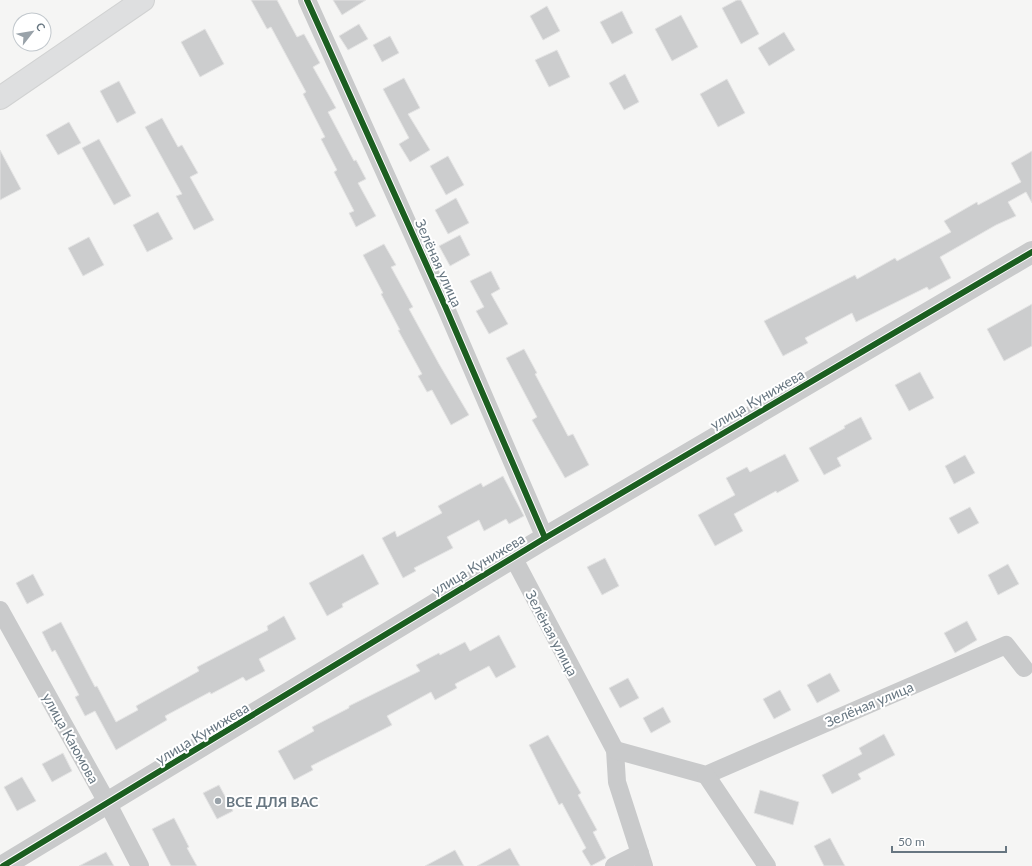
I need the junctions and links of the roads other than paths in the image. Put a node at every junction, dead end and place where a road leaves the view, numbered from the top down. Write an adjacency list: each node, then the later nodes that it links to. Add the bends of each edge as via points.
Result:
1 (143, 0): 3 (highway)
2 (307, 0): 5 (street, Зелёная улица, via 445,306)
3 (0, 98)
4 (1032, 252): 5 (street, улица Кунижева)
5 (545, 538): 6 (street, улица Кунижева)
6 (512, 557): 9 (street, Зелёная улица); 11 (street, улица Кунижева)
7 (0, 610): 11 (street, улица Каюмова)
8 (1024, 668): 10 (street, Зелёная улица, via 1006,644)
9 (615, 750): 10 (street); 12 (street, Зелёная улица, via 617,782)
10 (706, 775): 16 (street)
11 (108, 804): 13 (street, улица Кунижева); 14 (street, улица Каюмова)
12 (642, 859): 15 (street, Зелёная улица)
13 (3, 866)
14 (140, 866)
15 (614, 866)
16 (767, 866)

